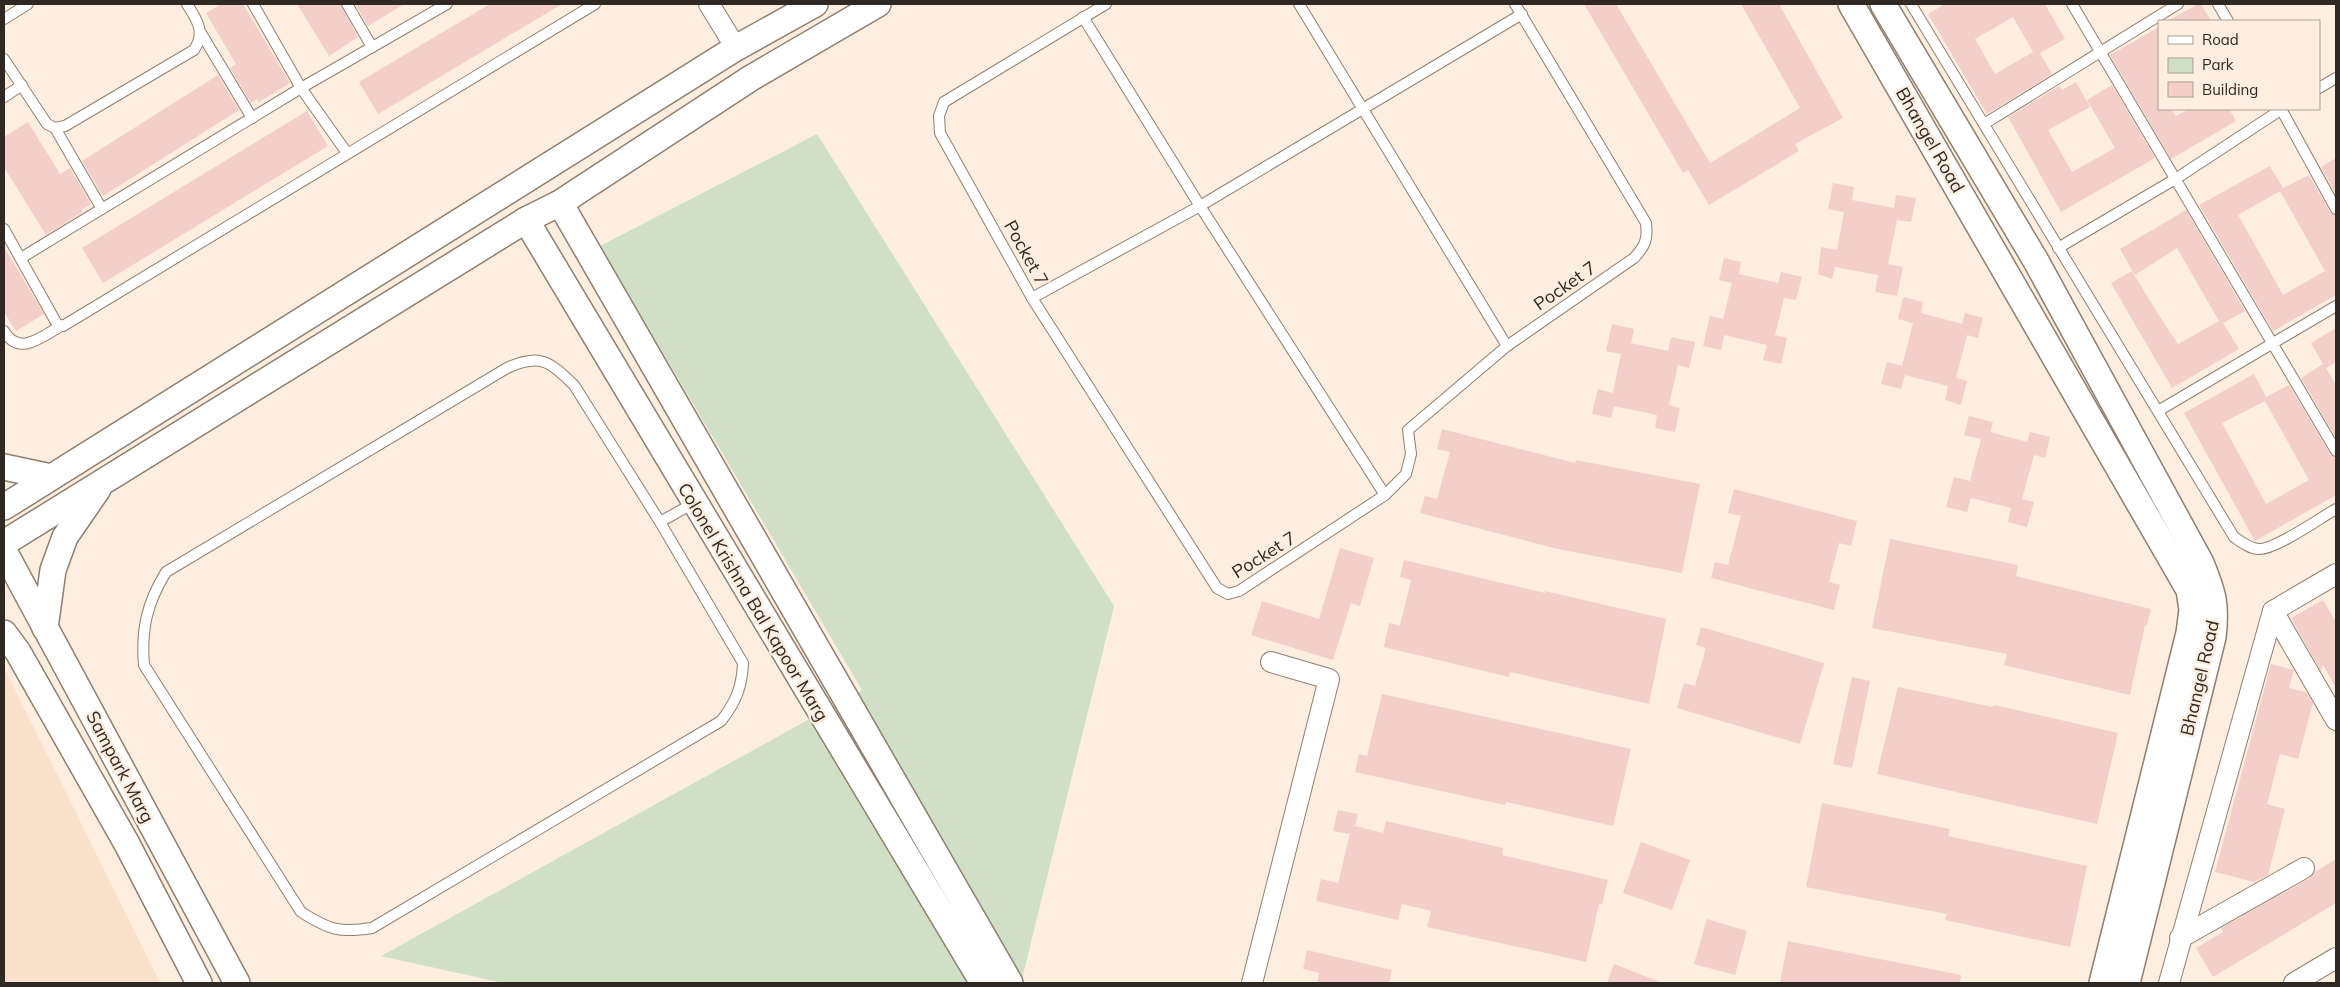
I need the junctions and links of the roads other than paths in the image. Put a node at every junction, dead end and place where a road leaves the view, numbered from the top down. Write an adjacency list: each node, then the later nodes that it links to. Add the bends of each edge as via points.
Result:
1 (28, 4): 21 (lane)
2 (187, 4): 23 (lane)
3 (253, 4): 32 (lane)
4 (347, 4): 24 (lane)
5 (448, 4): 24 (lane)
6 (595, 4): 41 (lane)
7 (709, 4): 25 (street)
8 (815, 4): 25 (street)
9 (878, 4): 34 (street)
10 (1106, 4): 20 (lane, Pocket 7)
11 (1299, 4): 35 (lane)
12 (1515, 4): 19 (lane, Pocket 7)
13 (1883, 4): 51 (street, Bhangel Road)
14 (1911, 4): 39 (lane)
15 (2072, 4): 26 (lane)
16 (2178, 4): 26 (lane)
17 (2218, 4): 22 (lane)
18 (1860, 7): 52 (street, Bhangel Road)
19 (1522, 14): 35 (lane); 58 (lane, Pocket 7, via 1646,223 1648,237 1634,258)
20 (1083, 17): 44 (lane); 53 (lane, Pocket 7, via 944,102 939,116 940,133)
21 (4, 19)
22 (2227, 20)
23 (201, 33): 38 (lane); 40 (lane, via 194,50 72,123)
24 (372, 47): 32 (lane)
25 (736, 48): 28 (street)
26 (2102, 50): 39 (lane); 42 (lane)
27 (4, 59): 30 (lane)
28 (691, 76): 34 (street); 62 (street)
29 (2336, 78): 31 (lane)
30 (22, 86): 33 (lane); 40 (lane, via 47,124)
31 (2320, 87)
32 (301, 88): 38 (lane); 41 (lane)
33 (4, 97)
34 (712, 104): 43 (street)
35 (1362, 109): 44 (lane); 58 (lane)
36 (2279, 110): 42 (lane)
37 (2282, 110): 45 (lane)
38 (252, 118): 46 (lane)
39 (1984, 124): 49 (lane)
40 (55, 128): 46 (lane)
41 (347, 153): 55 (lane)
42 (2177, 178): 49 (lane); 57 (lane)
43 (560, 203): 47 (street); 83 (street)
44 (1200, 206): 53 (lane); 64 (lane)
45 (2336, 208)
46 (102, 209): 50 (lane)
47 (526, 220): 63 (street); 65 (street, Colonel Krishna Bal Kapoor Marg)
48 (4, 229): 50 (lane)
49 (2058, 248): 59 (lane)
50 (21, 258): 55 (lane)
51 (2036, 260): 52 (street); 86 (street, Bhangel Road, via 2201,563 2212,588 2216,610 2213,636)
52 (2008, 276): 85 (street, Bhangel Road, via 2189,590 2192,610)
53 (1032, 298): 64 (lane, Pocket 7, via 1216,588 1228,594 1239,592)
54 (2336, 306): 57 (lane)
55 (61, 326): 56 (lane, via 26,345 16,344)
56 (4, 331)
57 (2273, 345): 59 (lane); 60 (lane)
58 (1507, 346): 64 (lane, Pocket 7, via 1408,430 1411,454 1406,474)
59 (2158, 411): 67 (lane, via 2234,537 2244,545 2258,549 2272,546)
60 (2336, 451)
61 (4, 468): 62 (street)
62 (51, 477): 66 (street)
63 (103, 480): 69 (street); 73 (street, via 65,537 53,570)
64 (1385, 495)
65 (694, 503): 68 (lane); 82 (street, Colonel Krishna Bal Kapoor Marg)
66 (4, 506)
67 (2336, 509)
68 (660, 522): 68 (lane, via 574,385 558,370 542,361 528,359 507,368 166,572 153,594 145,620 142,642 144,665 301,912 322,925 346,932 372,928 721,720 734,703 742,683 743,663)
69 (4, 543)
70 (4, 551): 73 (street, Sampark Marg)
71 (2334, 580): 72 (street)
72 (2273, 612): 76 (street); 78 (street)
73 (45, 628): 81 (street, Sampark Marg)
74 (9, 644): 80 (street, Sampark Marg, via 126,844)
75 (1270, 662): 84 (street, via 1329,678)
76 (2336, 720)
77 (2304, 868): 78 (street)
78 (2180, 938): 87 (street)
79 (2336, 958): 88 (street)
80 (199, 983)
81 (237, 983)
82 (982, 983)
83 (1010, 983)
84 (1252, 983)
85 (2102, 983)
86 (2127, 983)
87 (2169, 983)
88 (2294, 983)

